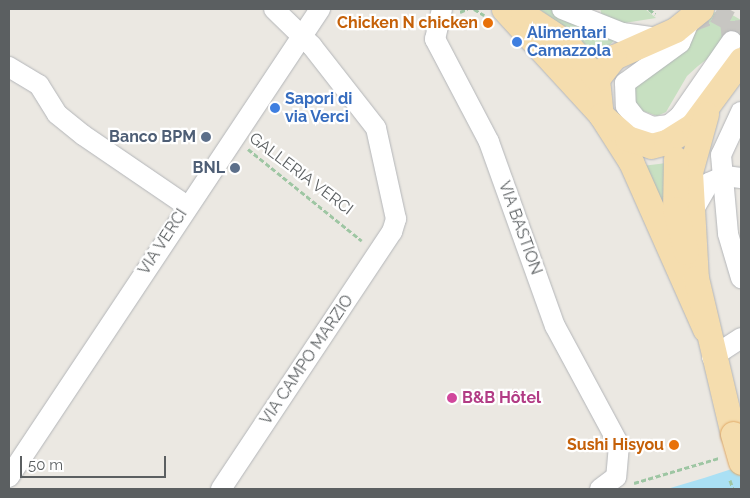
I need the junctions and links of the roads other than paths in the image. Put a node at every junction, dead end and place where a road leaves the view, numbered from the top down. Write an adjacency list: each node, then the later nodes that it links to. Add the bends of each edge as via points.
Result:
1 (274, 9): 8 (street)
2 (320, 9): 8 (street, VIA VERCI)
3 (442, 9): 27 (street, VIA BASTION, via 435,39 489,142 555,326 619,445)
4 (504, 9): 15 (main road)
5 (509, 9): 12 (main road, via 566,42)
6 (562, 9): 9 (street, via 622,33)
7 (696, 13): 9 (main road); 10 (street, via 680,43 625,83 626,106 637,120 653,127 668,125 680,116 695,88)
8 (302, 36): 18 (street, VIA VERCI); 28 (street, VIA CAMPO MARZIO, via 376,128 396,219 392,232)
9 (658, 38): 12 (main road, via 626,49)
10 (736, 51): 13 (main road)
11 (9, 67): 18 (street, via 39,85 57,114 83,135)
12 (597, 80): 15 (main road)
13 (709, 106): 16 (main road); 19 (main road, via 690,172)
14 (741, 112): 17 (street, via 721,155)
15 (601, 115): 16 (main road, via 627,138 640,143 652,146); 22 (main road, via 642,182)
16 (678, 138): 20 (main road, via 675,209)
17 (733, 177): 19 (street, via 709,183); 21 (street, via 728,234)
18 (186, 206): 26 (street, VIA VERCI)
19 (694, 209): 20 (main road)
20 (696, 278): 22 (main road)
21 (741, 278)
22 (705, 329): 24 (main road)
23 (741, 338): 24 (street)
24 (712, 358): 25 (main road, bridge, via 733,434)
25 (732, 460)
26 (9, 477)
27 (608, 483)
28 (221, 489)

